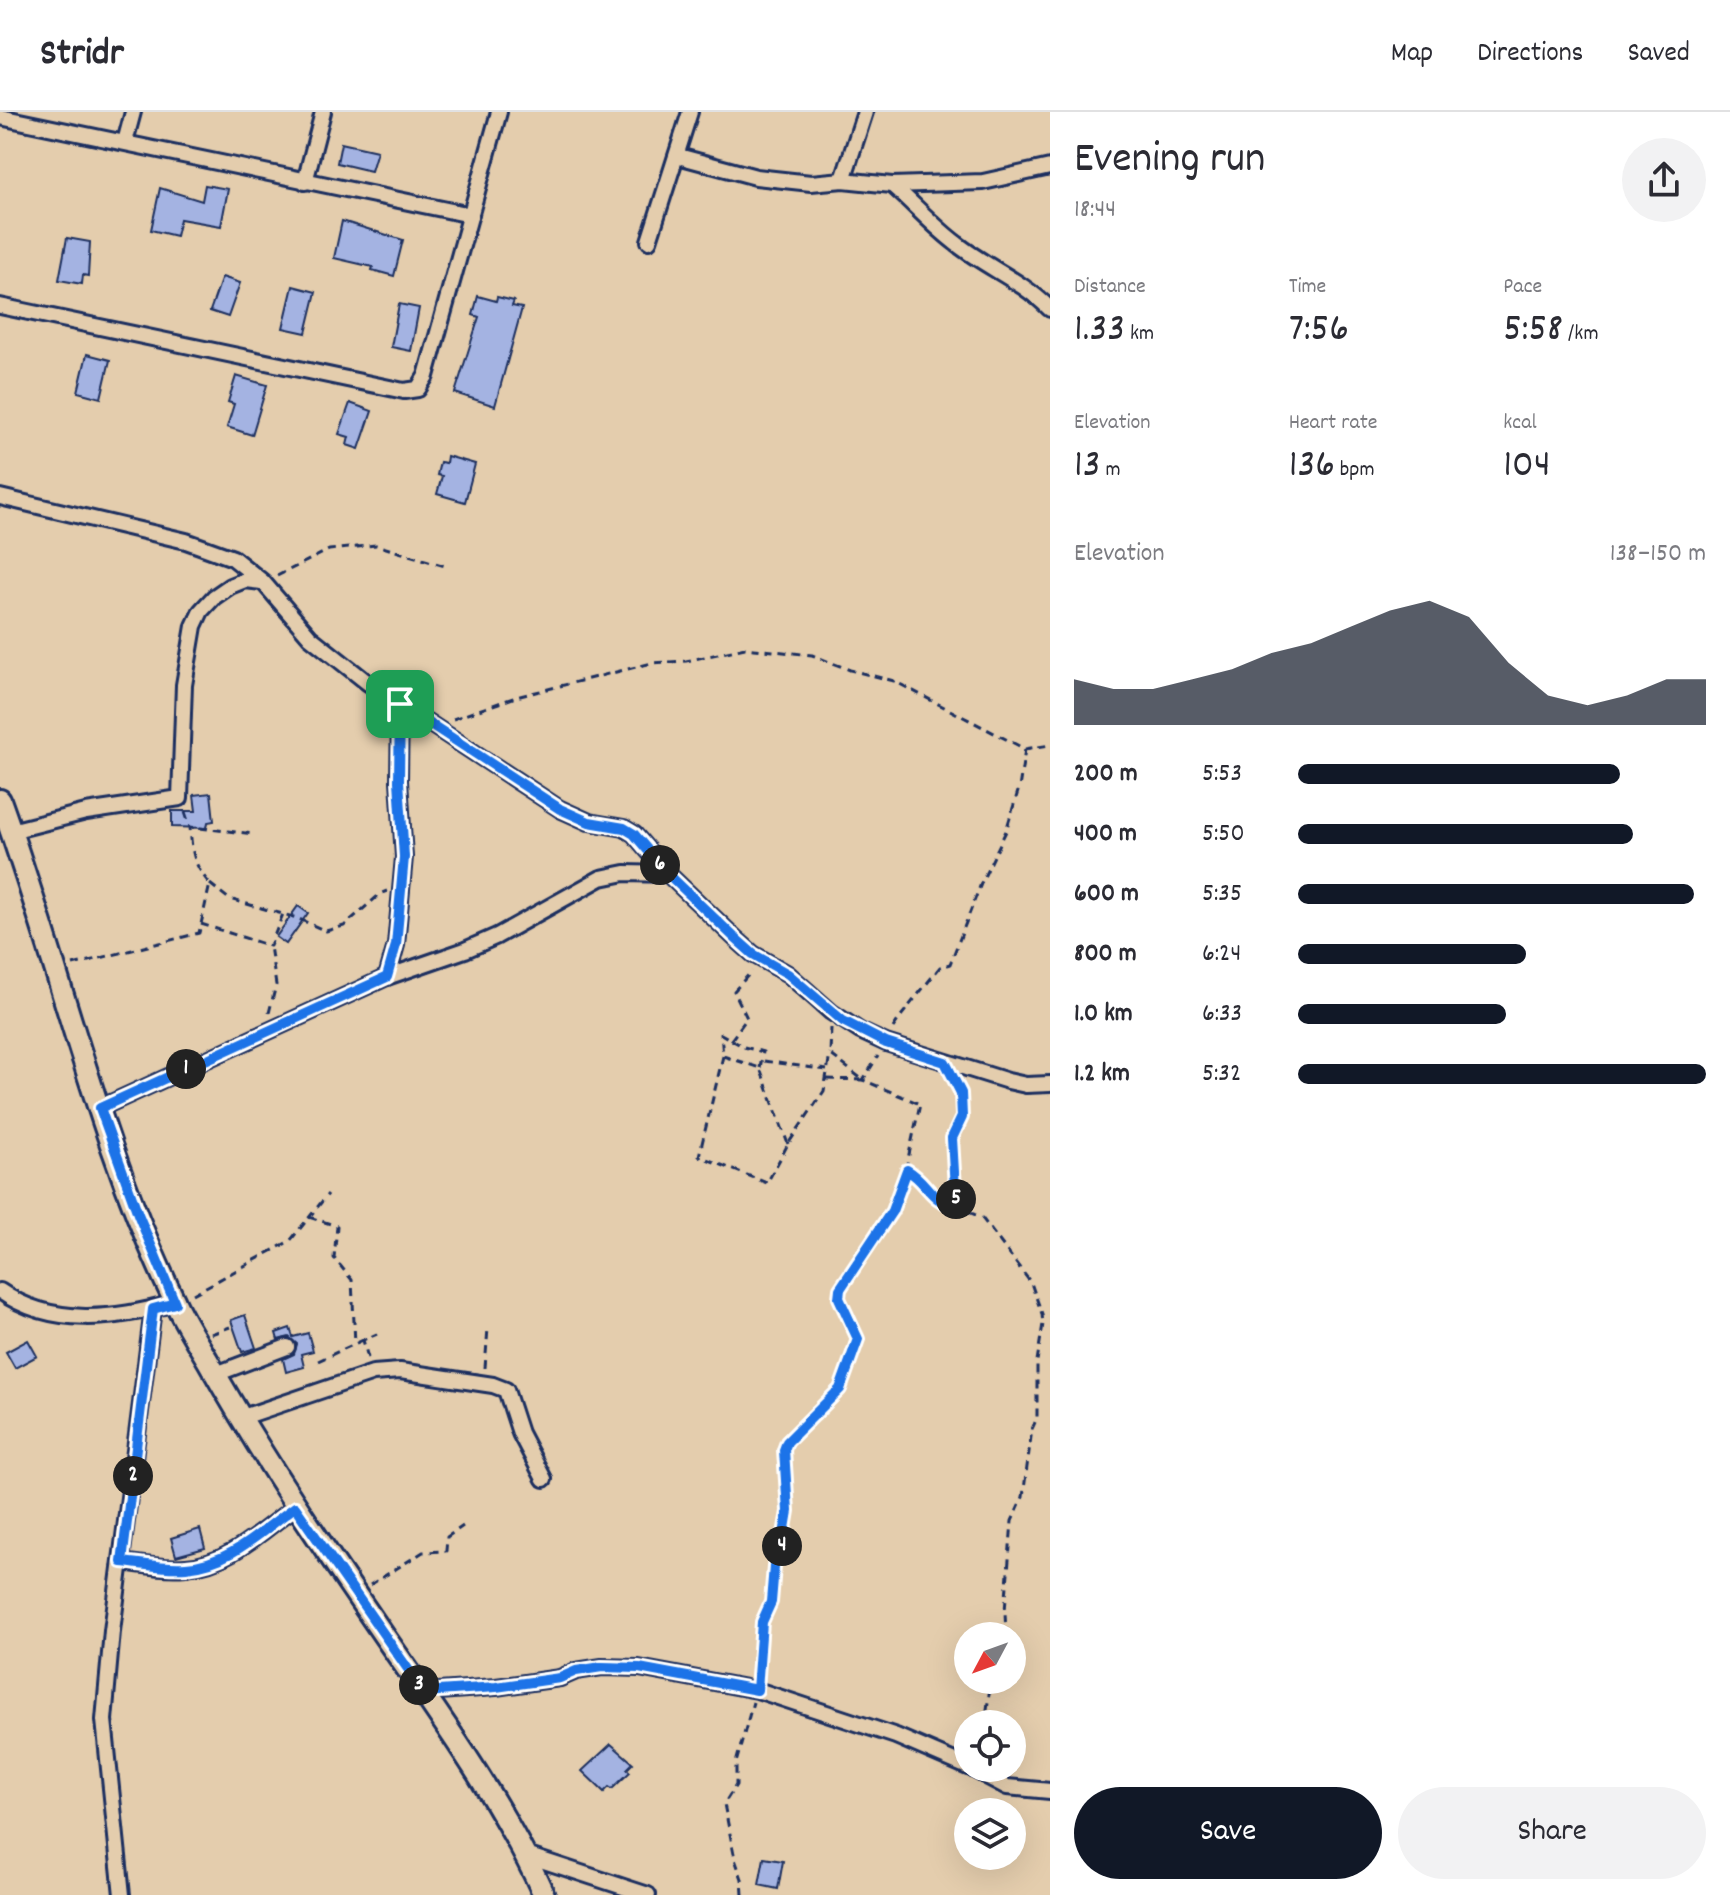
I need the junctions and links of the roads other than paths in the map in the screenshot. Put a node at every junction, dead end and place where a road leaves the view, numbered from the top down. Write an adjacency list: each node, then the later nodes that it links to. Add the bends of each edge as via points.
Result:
1 (133, 112): 7 (street)
2 (323, 112): 11 (street)
3 (499, 112): 13 (street)
4 (690, 112): 8 (street)
5 (865, 112): 10 (street)
6 (0, 117): 7 (street)
7 (125, 142): 11 (street)
8 (678, 156): 10 (street, via 780,181); 14 (street)
9 (1050, 167): 12 (street, via 983,182)
10 (843, 180): 12 (street)
11 (305, 182): 13 (street)
12 (892, 185): 16 (street, via 955,243 1027,287)
13 (471, 215): 15 (street, via 423,383 411,392)
14 (649, 241)
15 (0, 306)
16 (1050, 309)
17 (0, 497): 18 (street, via 207,547 240,562)
18 (263, 582): 19 (street, via 310,637); 21 (street, via 245,580 230,586 201,611 194,626 183,698 180,798 86,812)
19 (400, 704): 22 (street, via 560,809 634,834); 23 (street, via 404,857 396,945)
20 (0, 800): 21 (street)
21 (11, 831): 25 (street)
22 (668, 874): 23 (street, via 601,878 497,936); 24 (street, via 753,954 788,974 860,1031 1026,1085)
23 (387, 977): 25 (street)
24 (1050, 1084)
25 (100, 1108): 27 (street)
26 (0, 1291): 28 (street, via 41,1312 76,1318)
27 (175, 1303): 28 (street); 30 (street)
28 (153, 1309): 34 (street)
29 (287, 1347): 30 (street)
30 (216, 1374): 31 (street)
31 (240, 1418): 32 (street, via 373,1373 400,1371 484,1384 506,1390 520,1433); 33 (street)
32 (544, 1479)
33 (295, 1507): 34 (street, via 232,1553 209,1563 184,1567); 35 (street)
34 (122, 1562): 40 (street, via 104,1720)
35 (424, 1692): 36 (street, via 496,1687 602,1667 639,1668 757,1690); 39 (street)
36 (954, 1760)
37 (998, 1782): 38 (street)
38 (1050, 1791)
39 (526, 1855): 41 (street); 42 (street)
40 (122, 1895)
41 (544, 1895)
42 (648, 1895)

